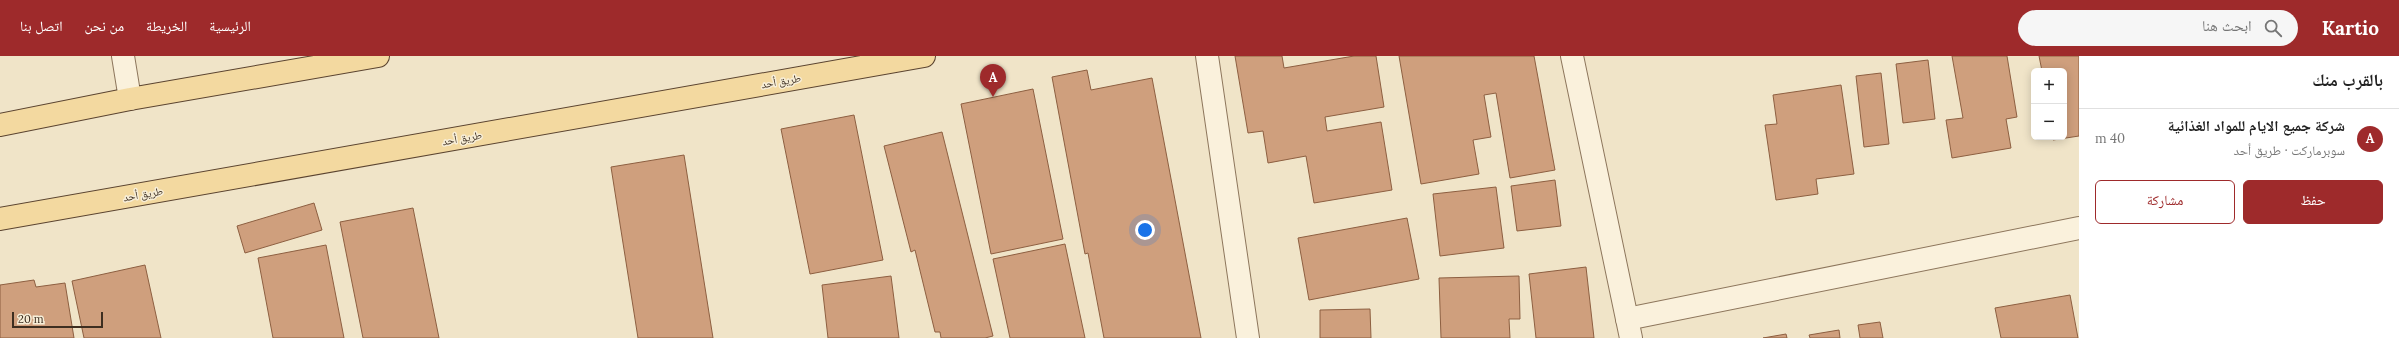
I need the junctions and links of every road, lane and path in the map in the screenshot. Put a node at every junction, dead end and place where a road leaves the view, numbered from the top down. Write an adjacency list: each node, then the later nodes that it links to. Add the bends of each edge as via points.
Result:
1 (123, 56): 6 (street)
2 (378, 56): 6 (main road)
3 (924, 56): 8 (main road, طريق أحد)
4 (1207, 56): 11 (street)
5 (1572, 56): 10 (street)
6 (130, 99): 7 (main road)
7 (0, 124)
8 (0, 219)
9 (2079, 228): 10 (street)
10 (1629, 329)
11 (1248, 338)

